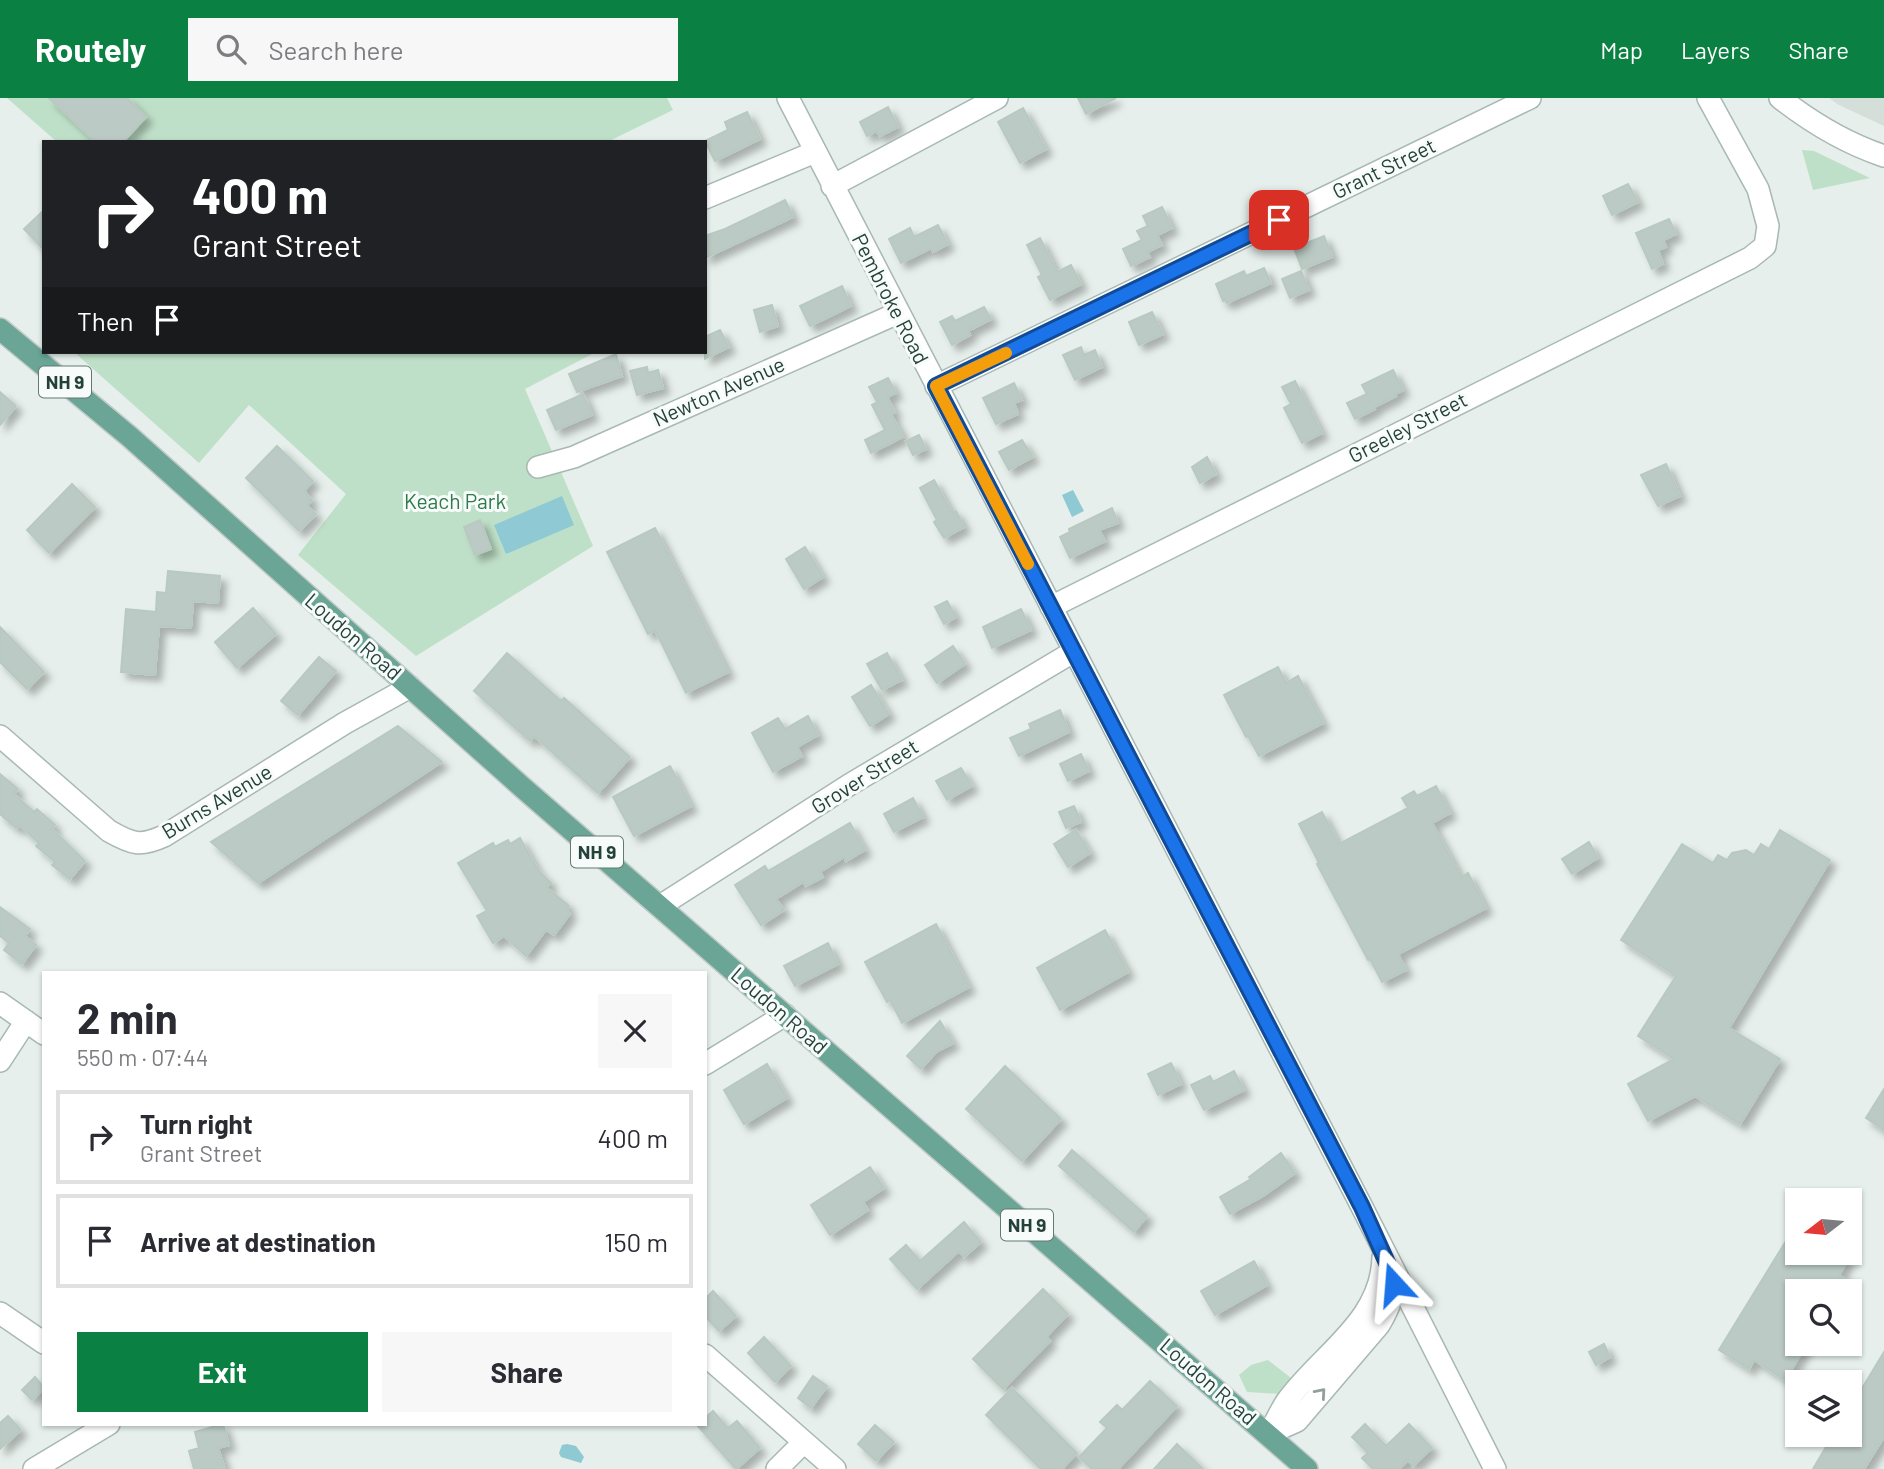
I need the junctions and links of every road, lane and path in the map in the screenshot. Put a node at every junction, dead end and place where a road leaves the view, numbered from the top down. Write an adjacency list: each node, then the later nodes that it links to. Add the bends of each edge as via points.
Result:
1 (788, 98): 6 (street, Pembroke Road)
2 (997, 98): 8 (street)
3 (1530, 98): 12 (street, Grant Street)
4 (1708, 98): 14 (street, Greeley Street, via 1758,189 1768,226 1765,246 1750,258)
5 (1780, 98): 7 (street, via 1812,122)
6 (815, 152): 8 (street, Pembroke Road); 9 (street)
7 (1884, 156)
8 (832, 186): 10 (street, Pembroke Road)
9 (707, 197)
10 (898, 313): 12 (street, Pembroke Road); 13 (street, Newton Avenue, via 574,457)
11 (0, 329): 16 (main road, Loudon Road / NH 9, via 130,437)
12 (936, 386): 14 (street, Pembroke Road)
13 (538, 467)
14 (1051, 607): 15 (street, Pembroke Road)
15 (1073, 652): 18 (street, Grover Street, via 849,785); 25 (street, Pembroke Road)
16 (410, 687): 17 (street, Burns Avenue, via 164,836 141,844 109,831); 18 (main road, Loudon Road / NH 9)
17 (0, 736)
18 (660, 906): 20 (main road, Loudon Road / NH 9)
19 (0, 1003): 21 (street)
20 (785, 1015): 24 (street); 30 (main road, Loudon Road / NH 9)
21 (26, 1021): 22 (street); 23 (street)
22 (42, 1033)
23 (0, 1061)
24 (707, 1062)
25 (1383, 1251): 30 (street, via 1394,1284 1383,1318 1297,1421); 36 (street, Pembroke Road)
26 (0, 1313): 27 (street)
27 (42, 1342)
28 (707, 1357): 31 (street)
29 (106, 1426): 32 (street)
30 (1268, 1434): 35 (main road, Loudon Road / NH 9)
31 (804, 1442): 33 (street); 34 (street)
32 (34, 1469)
33 (777, 1469)
34 (835, 1469)
35 (1307, 1469)
36 (1495, 1469)

